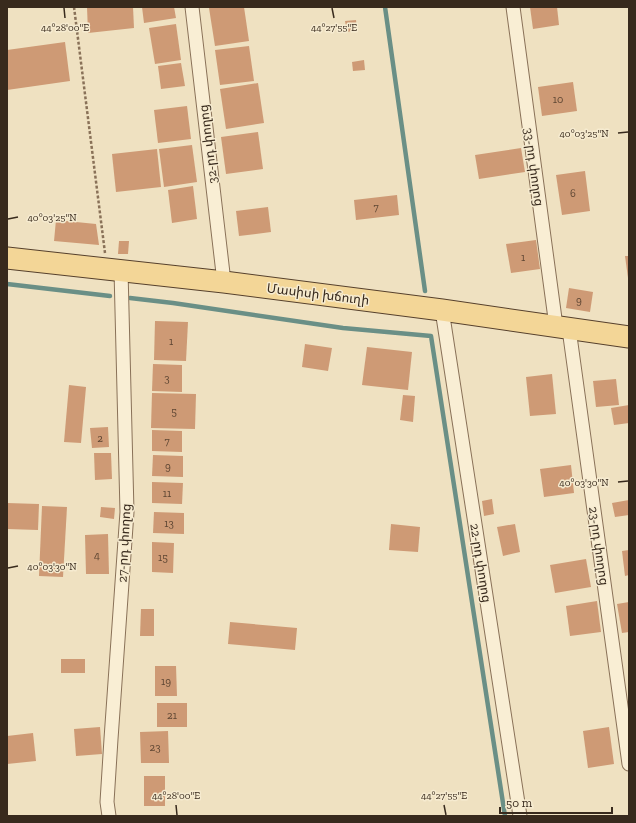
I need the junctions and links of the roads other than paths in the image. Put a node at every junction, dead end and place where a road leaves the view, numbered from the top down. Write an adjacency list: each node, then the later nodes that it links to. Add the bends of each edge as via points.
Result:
1 (192, 7): 5 (street, 32-րդ փողոց)
2 (513, 7): 7 (street, 33-րդ փողոց)
3 (7, 258): 4 (main road, Մասիսի խճուղի)
4 (114, 269): 5 (main road, Մասիսի խճուղի); 10 (street, 27-րդ փողոց, via 127,512 107,802)
5 (224, 282): 6 (main road, Մասիսի խճուղի)
6 (442, 310): 7 (main road, Մասիսի խճուղի); 11 (street, 22-րդ փողոց)
7 (563, 327): 8 (main road, Մասիսի խճուղի); 9 (street, 23-րդ փողոց)
8 (629, 337)
9 (629, 764)
10 (109, 816)
11 (520, 816)

